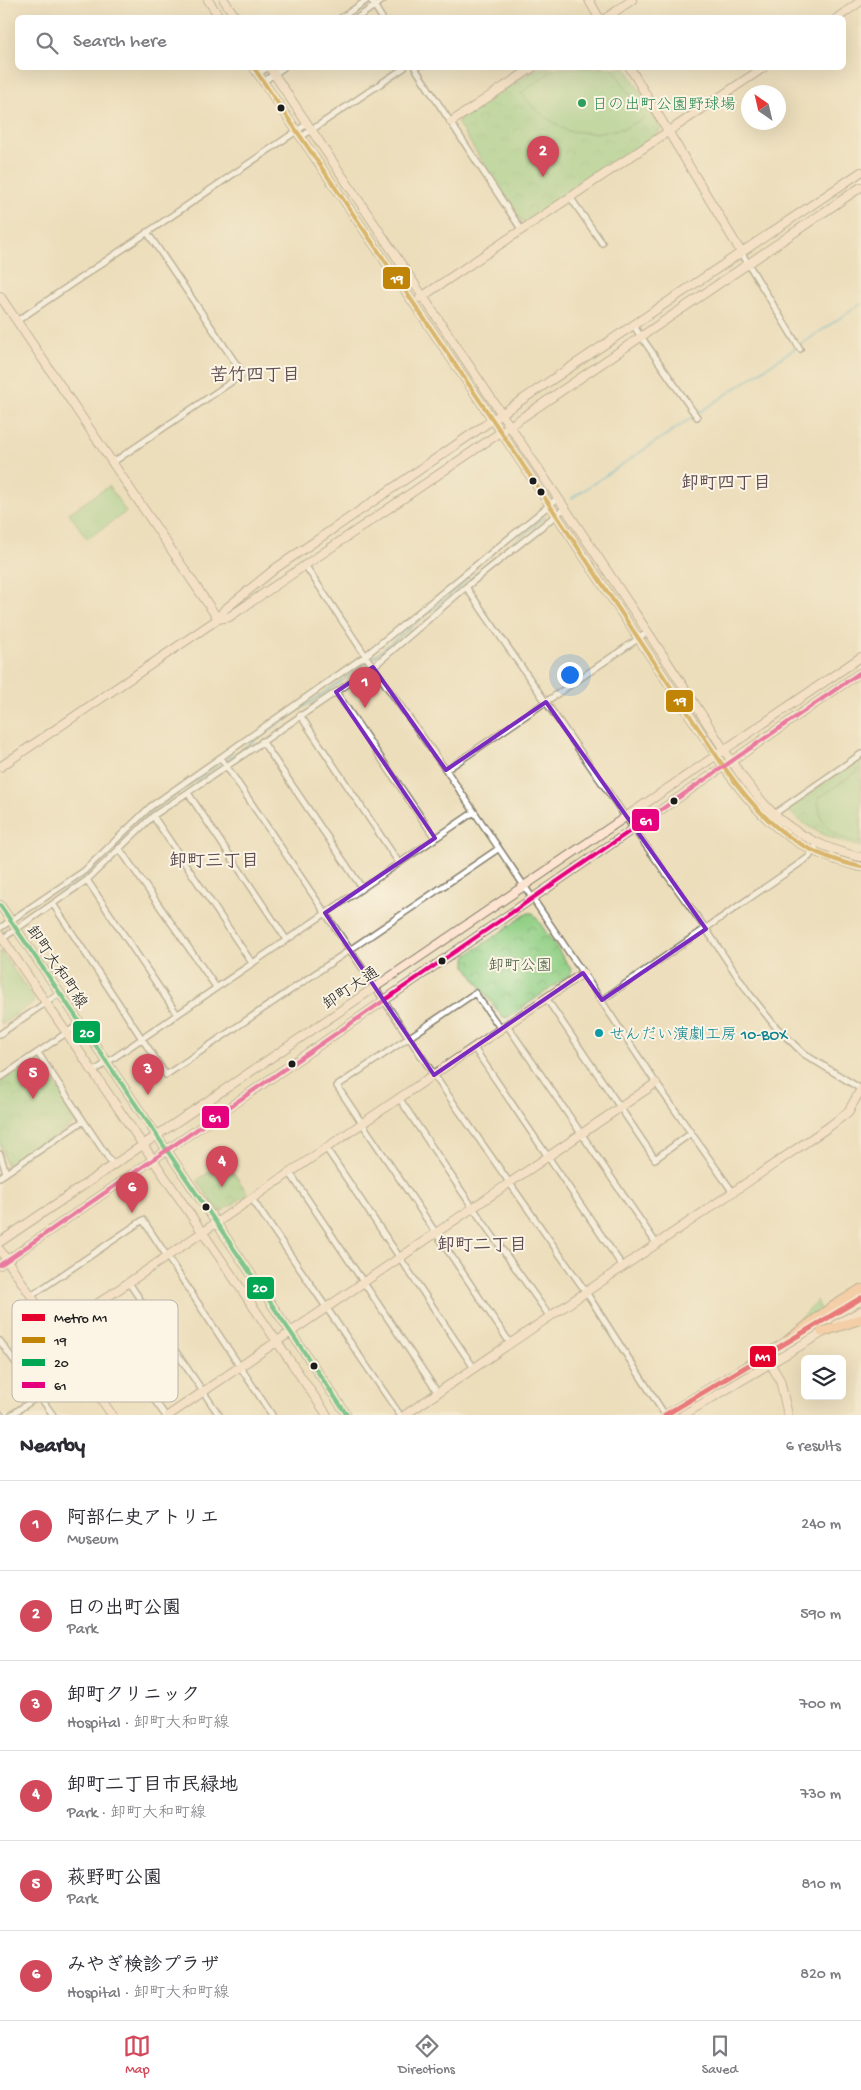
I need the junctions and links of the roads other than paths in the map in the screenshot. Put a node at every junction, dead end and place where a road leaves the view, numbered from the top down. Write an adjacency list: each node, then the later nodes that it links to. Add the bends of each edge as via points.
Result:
1 (208, 0): 10 (street)
2 (224, 0): 11 (street)
3 (367, 0): 12 (street)
4 (371, 0): 9 (street)
5 (383, 0): 9 (street)
6 (589, 0): 15 (street)
7 (632, 0): 16 (street)
8 (861, 2): 17 (street)
9 (375, 6): 13 (street); 14 (street)
10 (218, 15)
11 (234, 15)
12 (345, 15)
13 (362, 15)
14 (380, 15)
15 (597, 15)
16 (610, 15)
17 (842, 15)
18 (270, 70): 24 (street); 25 (street); 27 (street)
19 (401, 70): 27 (street)
20 (416, 70): 26 (street)
21 (529, 70): 26 (street)
22 (631, 70): 28 (street)
23 (760, 70): 28 (street)
24 (256, 71): 25 (street)
25 (263, 82): 29 (street)
26 (451, 122): 33 (street)
27 (309, 127): 29 (street); 39 (street)
28 (668, 131): 32 (street); 36 (street)
29 (299, 134): 34 (street); 40 (street)
30 (861, 172): 36 (street)
31 (861, 188): 37 (street)
32 (570, 197): 33 (street); 35 (street)
33 (521, 229): 39 (street)
34 (147, 232): 41 (street); 50 (street, via 243,374)
35 (602, 243)
36 (741, 252): 37 (street); 42 (street)
37 (748, 263): 43 (street); 44 (street)
38 (0, 296): 41 (street)
39 (423, 297): 40 (street); 45 (street)
40 (413, 304): 47 (street)
41 (16, 321): 50 (street)
42 (633, 325): 43 (street); 45 (street)
43 (641, 336): 46 (street); 48 (street)
44 (800, 349)
45 (501, 414): 47 (street); 48 (street)
46 (697, 417)
47 (492, 420): 49 (street); 57 (street, via 276,568 224,610)
48 (509, 426): 49 (street); 51 (street)
49 (501, 432): 52 (street); 55 (street)
50 (112, 463): 57 (street)
51 (558, 498): 52 (street); 53 (street)
52 (549, 505): 54 (street); 60 (street)
53 (565, 508): 54 (street); 58 (street)
54 (556, 515): 56 (street); 59 (street)
55 (305, 565): 57 (street, via 229,617); 60 (street)
56 (466, 587): 62 (street); 65 (street)
57 (218, 620): 74 (street)
58 (648, 632): 59 (street); 68 (street)
59 (639, 638): 65 (street); 70 (street)
60 (366, 657): 62 (street); 71 (street)
61 (861, 657): 68 (street, 卸町大通)
62 (372, 666): 64 (street); 76 (street)
63 (861, 672): 72 (street)
64 (336, 692): 66 (street); 83 (street)
65 (546, 702): 76 (street); 81 (street)
66 (300, 716): 67 (street); 89 (street)
67 (262, 741): 73 (street); 93 (street)
68 (725, 750): 70 (street, 卸町大通); 72 (street)
69 (861, 754): 79 (street)
70 (717, 755): 75 (street); 81 (street, 卸町大通)
71 (221, 758): 73 (street); 98 (street, via 150,807 84,871)
72 (733, 761): 75 (street); 79 (street)
73 (226, 766): 77 (street); 97 (street)
74 (0, 767)
75 (724, 767): 82 (street); 87 (street, via 762,816)
76 (446, 770): 78 (street)
77 (188, 793): 80 (street); 103 (street)
78 (474, 812): 83 (street); 86 (street)
79 (774, 814): 84 (street, via 800,834)
80 (153, 816): 85 (street); 105 (street)
81 (626, 817): 82 (street); 92 (street, 卸町大通)
82 (634, 829): 94 (street); 101 (street)
83 (435, 838): 89 (street)
84 (818, 842): 87 (street); 88 (street)
85 (119, 848): 91 (street); 107 (street)
86 (498, 849): 92 (street); 104 (street)
87 (814, 852): 90 (street); 101 (street)
88 (861, 857)
89 (398, 863): 93 (street)
90 (861, 867)
91 (87, 880): 95 (street); 114 (street)
92 (524, 886): 94 (street); 108 (street, 卸町大通)
93 (362, 888): 97 (street)
94 (533, 899): 106 (street); 112 (street)
95 (53, 904): 100 (street); 120 (street)
96 (0, 905): 98 (street, 卸町大和町線)
97 (325, 913): 103 (street); 104 (street)
98 (11, 921): 99 (street); 100 (street, 卸町大和町線)
99 (0, 928)
100 (16, 929): 102 (street); 109 (street, 卸町大和町線)
101 (706, 929): 111 (street); 128 (street, via 775,1026 804,1054)
102 (1, 937): 113 (street, 卸町大和町線)
103 (286, 939): 105 (street)
104 (349, 950): 108 (street); 120 (street, via 166,1075)
105 (252, 963): 107 (street)
106 (583, 973): 110 (street); 111 (street)
107 (216, 987): 114 (street)
108 (374, 987): 112 (street); 135 (street, 卸町大通)
109 (60, 993): 113 (street); 115 (street, 卸町大和町線)
110 (546, 998): 116 (street); 130 (street)
111 (602, 1000): 127 (street)
112 (384, 1001): 119 (street); 138 (street)
113 (46, 1003): 117 (street, 卸町大和町線); 118 (street)
114 (177, 1014): 120 (street)
115 (80, 1023): 117 (street); 123 (street, 卸町大和町線)
116 (504, 1027): 119 (street, via 475,993); 121 (street); 133 (street)
117 (67, 1033): 122 (street); 124 (street, 卸町大和町線)
118 (0, 1034)
119 (409, 1037): 125 (street); 132 (street, via 337,1086)
120 (142, 1038): 123 (street)
121 (474, 1048): 125 (street); 140 (street)
122 (38, 1053): 126 (street); 131 (street)
123 (108, 1062): 124 (street); 135 (street, 卸町大和町線)
124 (93, 1072): 136 (street, 卸町大和町線)
125 (434, 1075): 129 (street); 146 (street)
126 (0, 1078)
127 (656, 1083): 130 (street); 134 (street)
128 (861, 1089): 147 (street, via 848,1112 840,1119)
129 (399, 1098): 132 (street); 149 (street)
130 (620, 1107): 133 (street); 134 (street, via 655,1159)
131 (83, 1121): 142 (street); 143 (street)
132 (362, 1123): 137 (street); 152 (street)
133 (582, 1133): 140 (street); 154 (street)
134 (690, 1134): 147 (street)
135 (156, 1136): 136 (street, 卸町大通); 138 (street, 卸町大和町線)
136 (143, 1145): 141 (street, 卸町大和町線); 142 (street, 卸町大通)
137 (326, 1148): 144 (street); 157 (street)
138 (167, 1151): 141 (street); 150 (street, 卸町大和町線)
139 (0, 1154): 143 (street)
140 (548, 1157): 146 (street); 159 (street)
141 (152, 1160): 151 (street, 卸町大和町線); 158 (street)
142 (113, 1165): 153 (street, 卸町大通)
143 (6, 1173): 145 (street)
144 (290, 1173): 148 (street); 161 (street)
145 (0, 1177)
146 (511, 1182): 149 (street); 163 (street)
147 (732, 1192): 154 (street)
148 (252, 1199): 150 (street); 169 (street)
149 (473, 1208): 152 (street); 171 (street)
150 (216, 1223): 151 (street); 173 (street, 卸町大和町線)
151 (202, 1233): 156 (street); 177 (street, 卸町大和町線)
152 (435, 1234): 157 (street); 178 (street)
153 (0, 1242)
154 (656, 1243): 159 (street)
155 (0, 1250): 158 (street)
156 (167, 1258): 160 (street); 164 (street, via 143,1220); 182 (street)
157 (400, 1258): 161 (street); 183 (street)
158 (3, 1262): 164 (street)
159 (622, 1267): 163 (street)
160 (129, 1283): 167 (street); 168 (street)
161 (362, 1283): 169 (street); 185 (street)
162 (861, 1289): 175 (highway)
163 (586, 1292): 171 (street); 200 (street)
164 (31, 1296): 166 (street)
165 (861, 1297): 175 (street)
166 (34, 1300)
167 (104, 1300)
168 (141, 1300)
169 (326, 1308): 173 (street); 198 (street)
170 (861, 1311): 174 (street)
171 (550, 1316): 178 (street)
172 (861, 1319): 174 (highway)
173 (291, 1332): 177 (street); 197 (street, 卸町大和町線)
174 (822, 1332): 181 (street)
175 (788, 1340): 200 (street)
176 (0, 1341): 180 (street)
177 (277, 1341): 182 (street); 196 (street, 卸町大和町線)
178 (510, 1343): 183 (street)
179 (178, 1355): 184 (street)
180 (12, 1358)
181 (770, 1363): 201 (street); 202 (street, via 780,1380)
182 (240, 1367): 184 (street); 195 (street)
183 (474, 1368): 185 (street)
184 (203, 1391): 193 (street); 194 (street)
185 (438, 1393): 199 (street)
186 (29, 1402): 190 (street)
187 (44, 1402): 191 (street)
188 (103, 1402): 192 (street)
189 (158, 1402): 193 (street)
190 (11, 1415)
191 (53, 1415)
192 (112, 1415)
193 (167, 1415)
194 (219, 1415)
195 (272, 1415)
196 (327, 1415)
197 (347, 1415)
198 (400, 1415)
199 (405, 1415)
200 (665, 1415)
201 (683, 1415)
202 (788, 1415)

